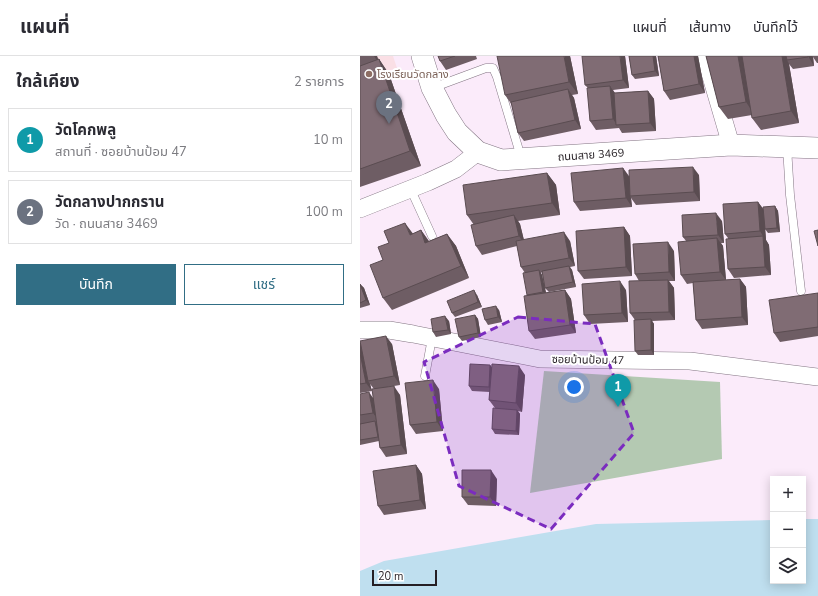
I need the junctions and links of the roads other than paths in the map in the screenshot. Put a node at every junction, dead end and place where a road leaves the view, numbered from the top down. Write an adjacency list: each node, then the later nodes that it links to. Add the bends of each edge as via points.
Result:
1 (422, 56): 3 (street, ถนนสาย 3469)
2 (705, 56): 4 (street)
3 (432, 88): 7 (street, ถนนสาย 3469, via 457,132); 8 (lane, via 486,68 493,68)
4 (731, 145): 5 (street, ถนนสาย 3469); 8 (street, ถนนสาย 3469)
5 (787, 146): 6 (street, ถนนสาย 3469); 12 (lane)
6 (818, 148)
7 (478, 152): 8 (street, ถนนสาย 3469, via 501,160); 9 (street, via 456,169)
8 (522, 159)
9 (411, 190): 10 (street); 11 (lane)
10 (360, 209)
11 (432, 236)
12 (801, 290)
13 (360, 330): 14 (street, ซอยบ้านป้อม 47, via 390,330)
14 (432, 338): 15 (lane); 16 (street, ซอยบ้านป้อม 47, via 540,359 690,361)
15 (425, 376)
16 (818, 376)

